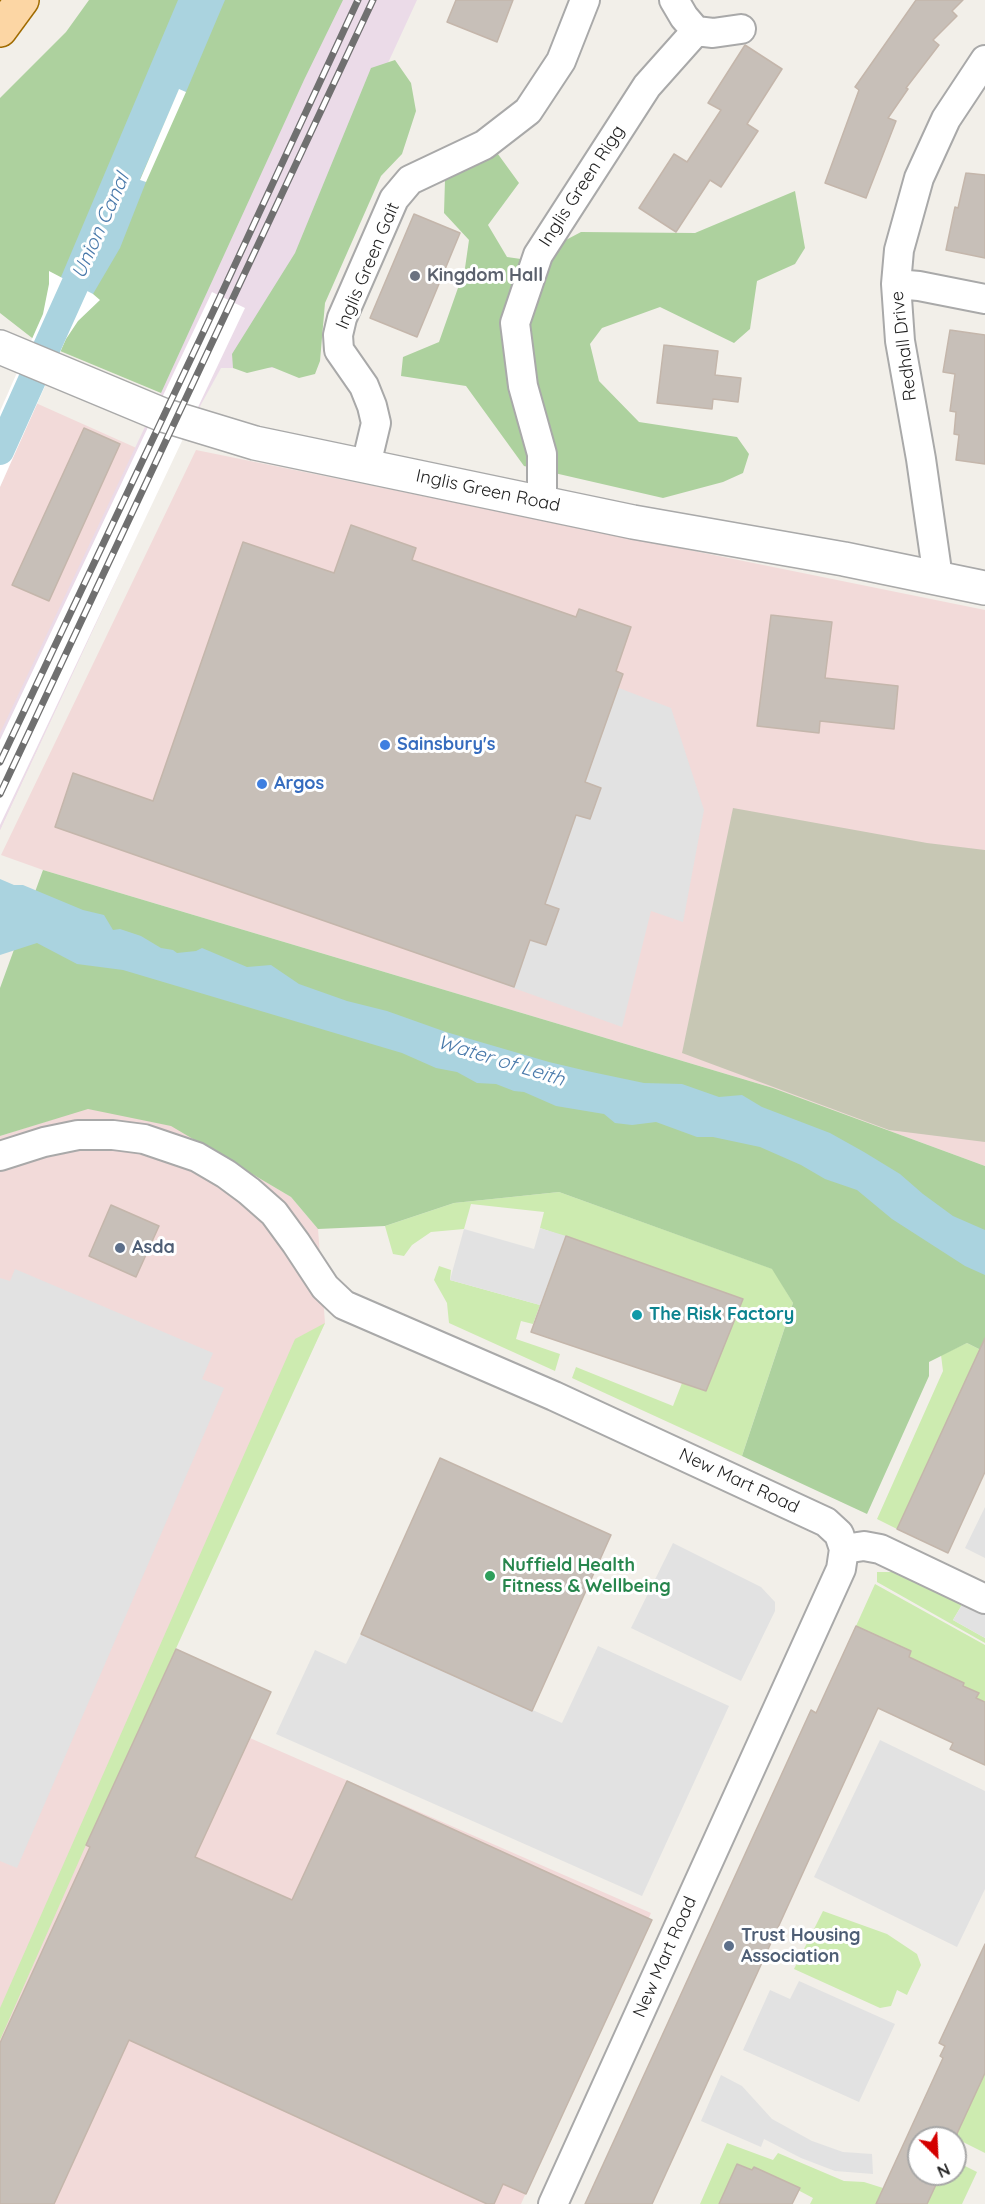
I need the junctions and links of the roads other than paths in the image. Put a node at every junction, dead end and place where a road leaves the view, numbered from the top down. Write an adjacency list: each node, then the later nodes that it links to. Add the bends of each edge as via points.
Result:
1 (16, 0): 5 (main road)
2 (22, 0): 7 (main road)
3 (585, 0): 13 (street, Inglis Green Gait, via 561,61 528,111 484,145 410,180 394,199 338,335 339,350 364,386 376,423)
4 (674, 0): 8 (street)
5 (0, 13)
6 (741, 29): 8 (street)
7 (0, 30)
8 (696, 31): 14 (street, Inglis Green Rigg, via 647,86 538,255 526,289 515,323 523,386 542,454)
9 (985, 60): 10 (street, Redhall Drive, via 946,119 919,178 899,250)
10 (896, 284): 11 (street); 15 (street, Redhall Drive, via 900,341)
11 (985, 299)
12 (1, 348): 13 (street, Inglis Green Road, via 163,415 255,443)
13 (366, 465): 14 (street, Inglis Green Road)
14 (542, 503): 15 (street, Inglis Green Road)
15 (938, 578): 16 (street, Inglis Green Road)
16 (985, 588)
17 (0, 1156): 18 (street, New Mart Road, via 78,1135 113,1135 144,1139 197,1157 226,1174 274,1213 325,1287 344,1305 554,1396 826,1522 839,1534)
18 (843, 1549): 19 (street, via 880,1549); 20 (street, New Mart Road, via 841,1569)
19 (985, 1599)
20 (553, 2204)

